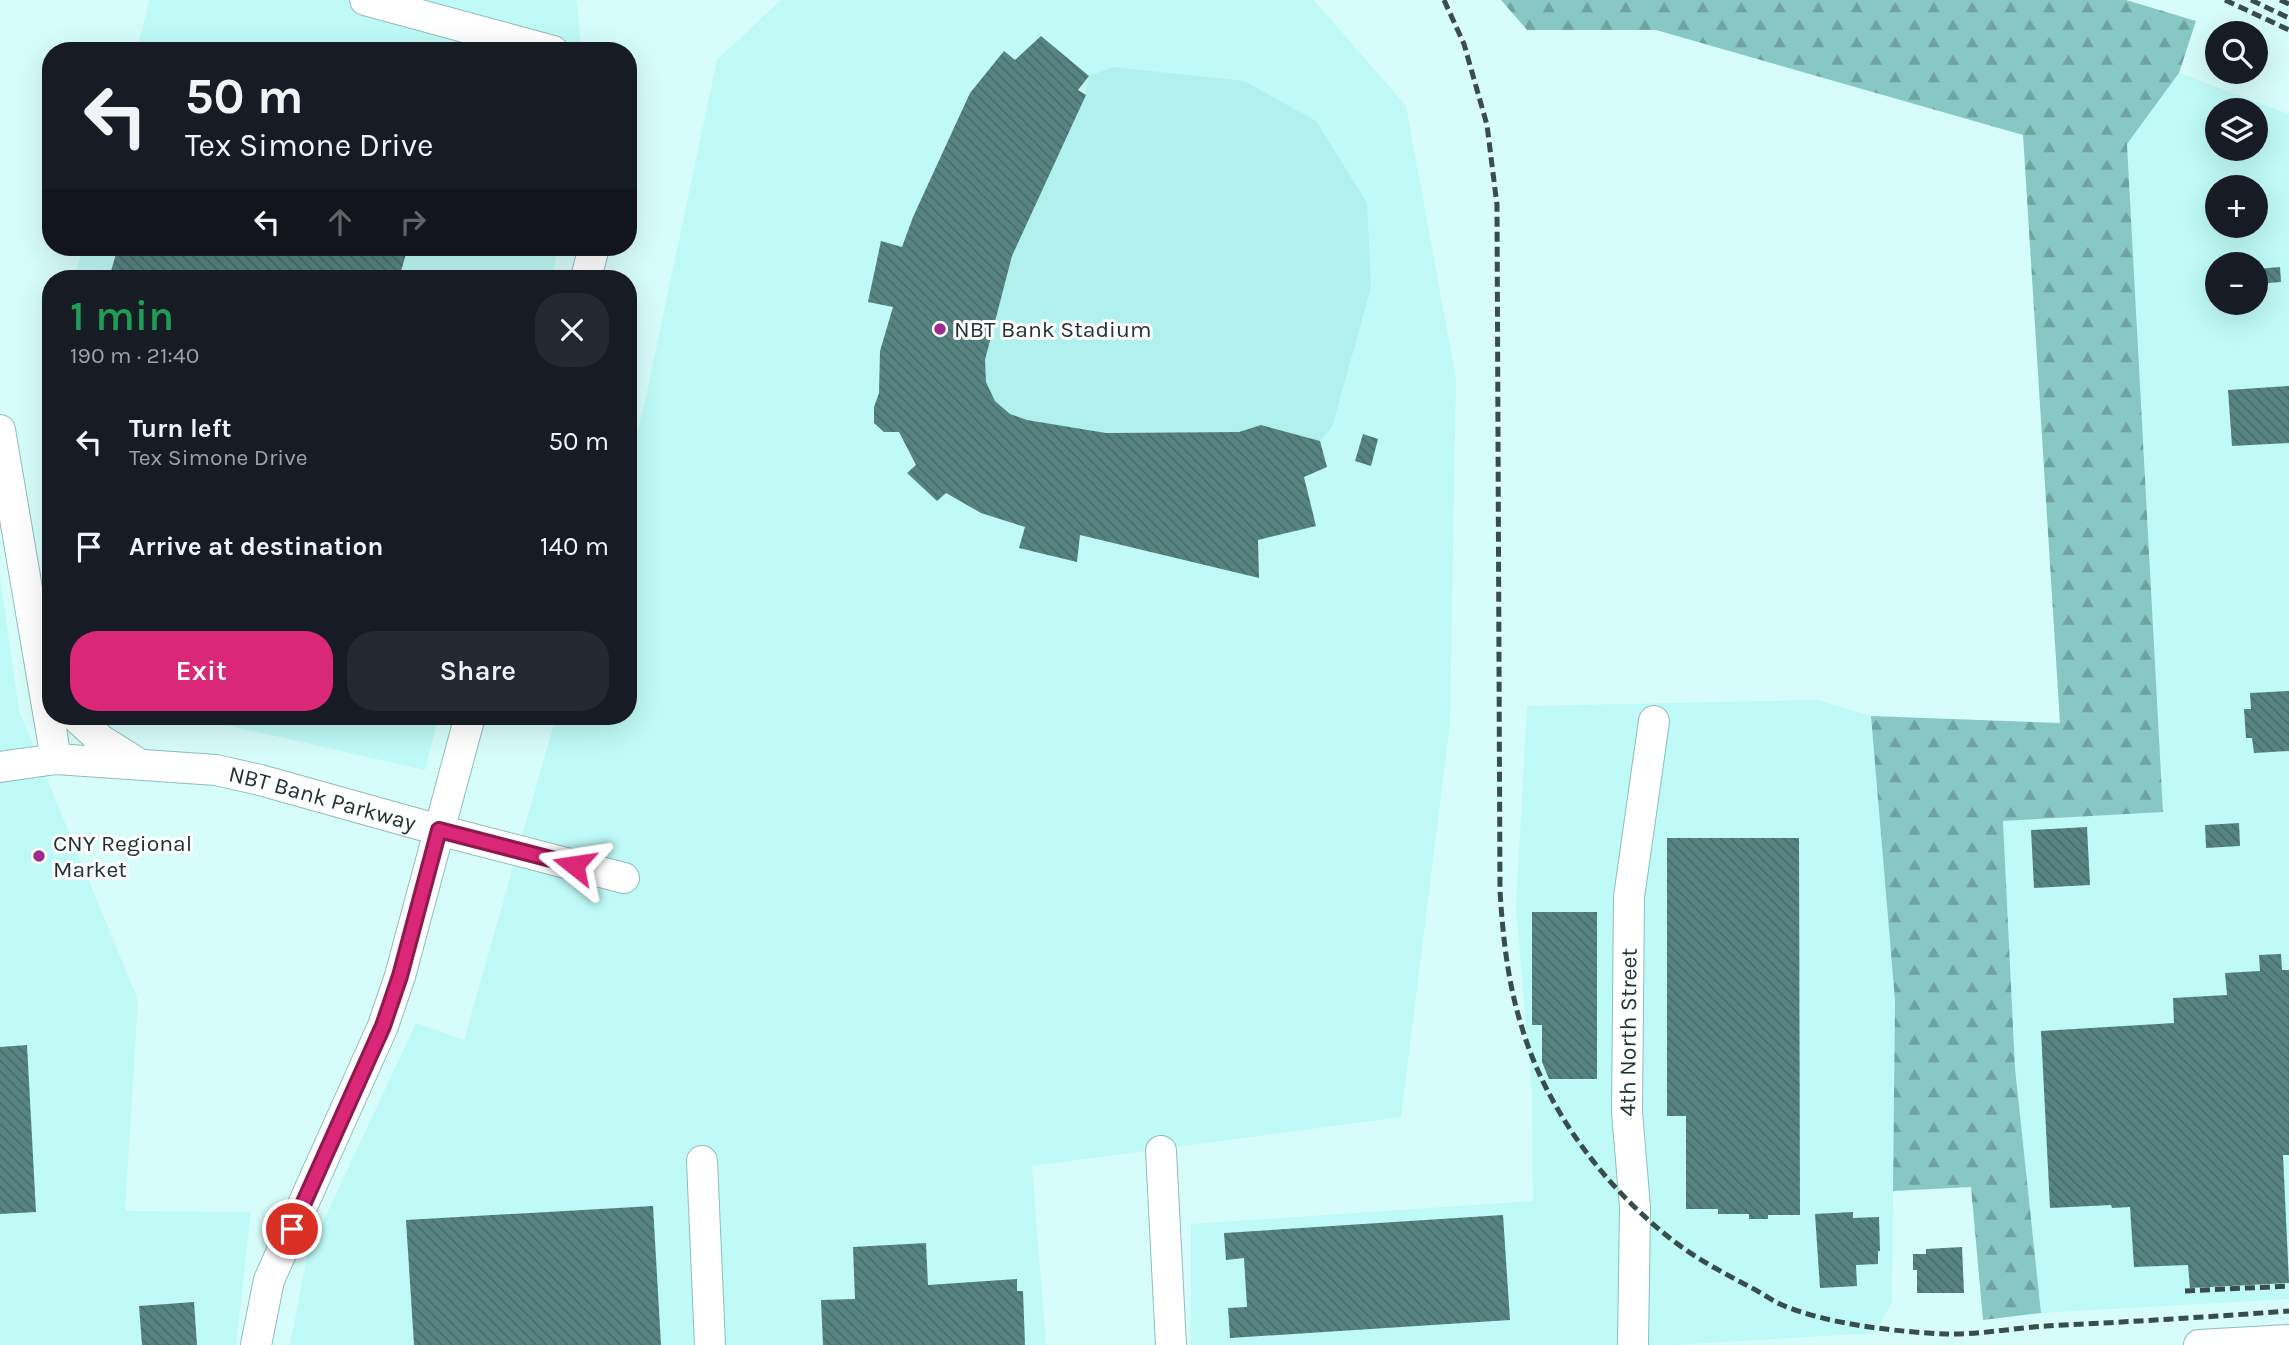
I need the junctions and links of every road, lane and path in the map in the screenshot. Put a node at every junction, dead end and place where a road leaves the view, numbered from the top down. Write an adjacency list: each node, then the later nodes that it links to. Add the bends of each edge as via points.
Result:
1 (365, 0): 2 (street)
2 (520, 42)
3 (0, 430): 4 (street)
4 (42, 656)
5 (1654, 721): 20 (street, 4th North Street, via 1629,897 1627,1112 1635,1207)
6 (52, 725): 9 (street)
7 (85, 725): 10 (street, NBT Bank Parkway)
8 (468, 725): 12 (street)
9 (56, 759): 10 (street, NBT Bank Parkway); 11 (street, NBT Bank Parkway)
10 (140, 764): 12 (street, NBT Bank Parkway, via 216,770)
11 (0, 767)
12 (439, 830): 13 (street, NBT Bank Parkway); 17 (street, via 383,1026 269,1280)
13 (624, 878)
14 (1161, 1151): 19 (street)
15 (702, 1161): 18 (street)
16 (2289, 1340): 21 (street)
17 (256, 1345)
18 (710, 1345)
19 (1171, 1345)
20 (1633, 1345)
21 (2200, 1345)

